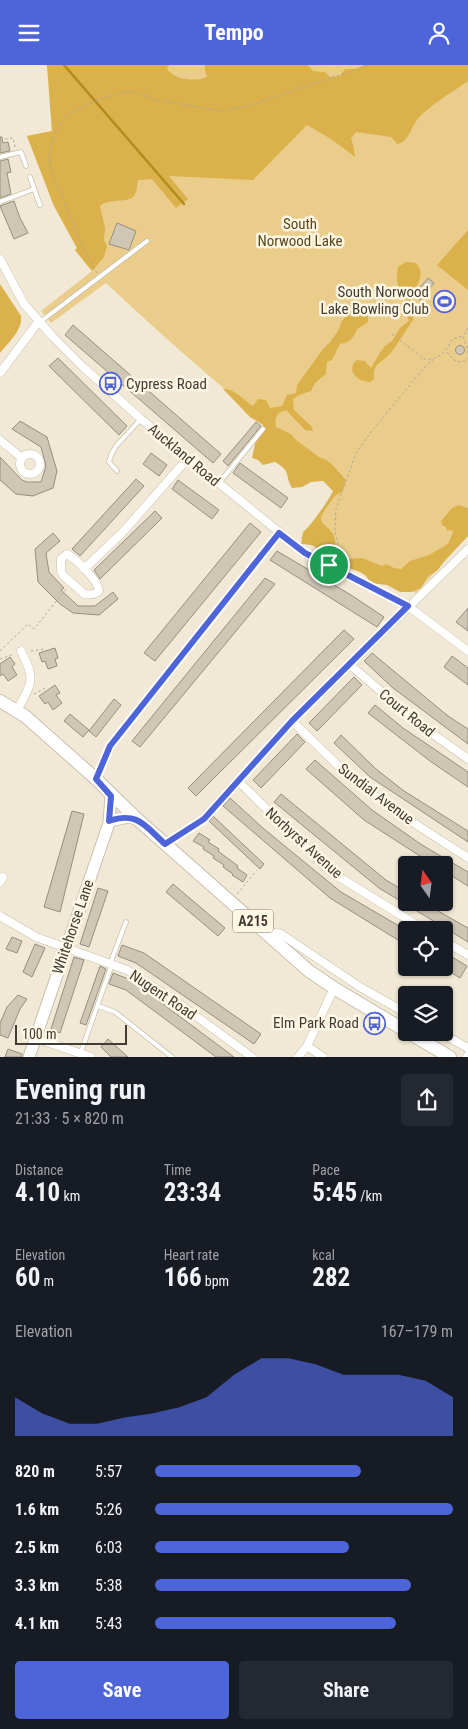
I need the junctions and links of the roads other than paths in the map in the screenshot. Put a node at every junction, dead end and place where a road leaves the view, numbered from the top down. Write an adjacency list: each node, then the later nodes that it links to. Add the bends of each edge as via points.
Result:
1 (0, 157): 2 (lane, via 21,152)
2 (26, 166)
3 (30, 177): 4 (lane)
4 (34, 189): 5 (lane); 6 (lane)
5 (0, 202)
6 (40, 205)
7 (147, 241): 9 (lane)
8 (0, 259): 9 (street, Auckland Road, via 19,296)
9 (40, 322): 10 (street); 11 (street, Auckland Road, via 82,366)
10 (0, 373)
11 (141, 419): 15 (street, Auckland Road); 16 (lane, via 111,455 109,462)
12 (263, 429): 17 (lane)
13 (0, 440): 14 (street)
14 (22, 458)
15 (188, 458): 17 (street, Auckland Road); 20 (street, via 122,533)
16 (117, 471)
17 (219, 483): 18 (street, Auckland Road)
18 (279, 533): 21 (street, Auckland Road, via 305,553); 29 (street, via 110,746)
19 (468, 549): 21 (street)
20 (84, 569): 20 (street, via 99,587 98,593 84,594 71,583 61,571 61,559 70,556)
21 (408, 606): 23 (street, Auckland Road); 24 (street)
22 (21, 651): 26 (street, via 32,677)
23 (468, 651)
24 (349, 664): 27 (street); 28 (street, Court Road, via 423,727)
25 (0, 701): 26 (main road, A215)
26 (17, 711): 29 (main road, A215)
27 (292, 721): 30 (street); 35 (street, Sundial Avenue, via 353,780)
28 (468, 759)
29 (96, 779): 31 (main road, A215)
30 (238, 781): 34 (street, via 204,819); 37 (street, Norhyrst Avenue, via 331,872)
31 (111, 796): 32 (main road, A215); 33 (main road, Whitehorse Lane)
32 (137, 819): 33 (main road, via 129,817); 34 (main road, A215)
33 (109, 821): 41 (main road, Whitehorse Lane)
34 (165, 844): 39 (main road, A215)
35 (468, 858)
36 (0, 916): 41 (street, Nugent Road, via 36,937)
37 (410, 921)
38 (126, 922): 43 (lane)
39 (270, 937): 44 (main road, A215); 46 (street, via 281,934)
40 (453, 946): 42 (street)
41 (67, 947): 43 (street, Nugent Road); 48 (main road, Whitehorse Lane)
42 (468, 955)
43 (111, 964): 45 (lane); 54 (street, Nugent Road, via 127,970 174,1000)
44 (334, 988): 47 (main road, A215); 51 (street)
45 (98, 1006): 53 (lane); 58 (lane, via 115,1012)
46 (398, 1008)
47 (398, 1026)
48 (35, 1038): 53 (street); 56 (main road, Whitehorse Lane)
49 (453, 1040): 52 (street)
50 (423, 1041): 55 (main road, A215)
51 (307, 1046): 60 (street); 61 (street)
52 (468, 1048)
53 (81, 1052): 57 (street)
54 (240, 1053): 59 (street, Nugent Road)
55 (449, 1056)
56 (30, 1057)
57 (91, 1057)
58 (172, 1057)
59 (252, 1057)
60 (298, 1057)
61 (323, 1057)

